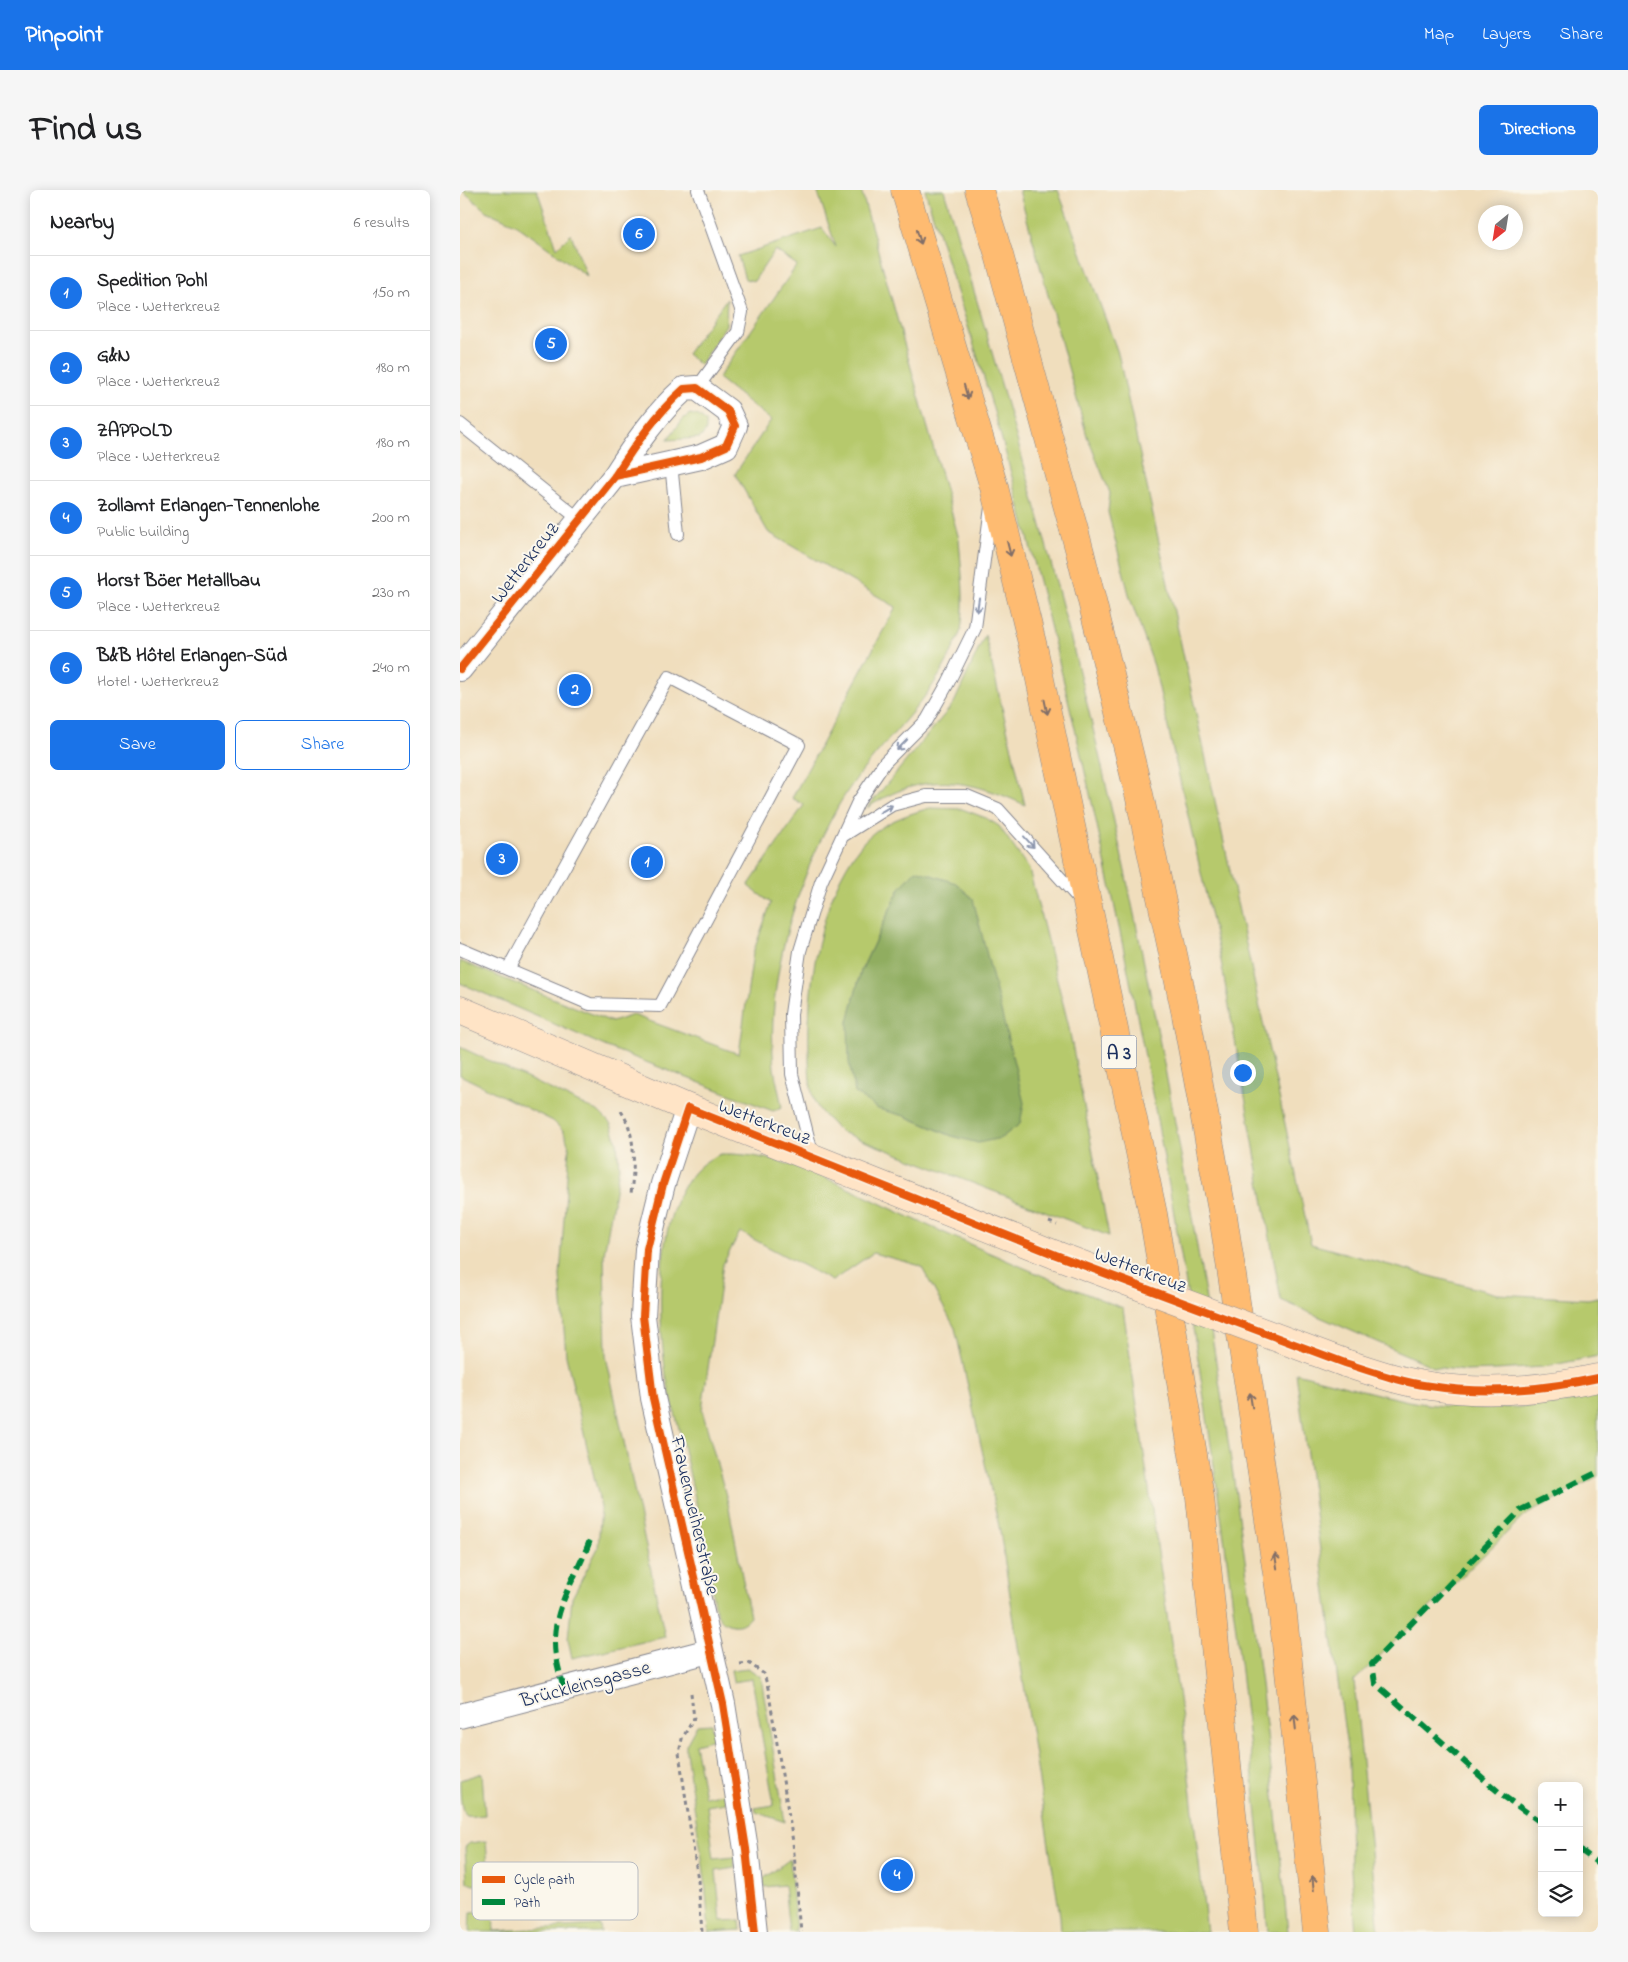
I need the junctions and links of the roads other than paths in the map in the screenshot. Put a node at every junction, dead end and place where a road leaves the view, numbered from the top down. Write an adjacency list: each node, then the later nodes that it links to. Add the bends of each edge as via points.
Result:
1 (698, 190): 4 (lane, via 742,312 738,332)
2 (905, 190): 8 (highway, A 3, one-way to 8)
3 (979, 190): 24 (highway, one-way to 3, via 1282,1606 1223,1216 1186,1015 1139,794 1080,552)
4 (697, 388): 6 (street, via 728,411 734,426 726,446 701,457); 7 (street, Wetterkreuz, via 684,389 672,400 632,449)
5 (460, 424): 9 (lane)
6 (671, 463): 7 (street); 10 (lane)
7 (615, 476): 9 (street, Wetterkreuz)
8 (994, 487): 12 (lane, one-way to 12, via 974,628 927,720 885,762 858,802); 13 (highway, A 3, one-way to 13, via 1034,651)
9 (579, 519): 11 (street, Wetterkreuz)
10 (678, 534)
11 (464, 655)
12 (844, 835): 13 (lane, one-way to 13, via 892,805 926,796 967,796 998,809); 18 (lane, via 820,882 800,951 791,1014 792,1074)
13 (1089, 910): 23 (highway, A 3, via 1153,1214 1200,1497)
14 (460, 950): 15 (lane)
15 (508, 969): 15 (lane, via 669,677 800,745 660,1006 590,1004)
16 (460, 1010): 17 (street, Wetterkreuz)
17 (688, 1108): 18 (street, Wetterkreuz); 20 (street, Frauenweiherstraße, via 663,1184 647,1250 643,1316 653,1398)
18 (813, 1157): 19 (street, Wetterkreuz, bridge, via 1056,1254 1388,1377 1430,1386 1484,1391 1555,1386)
19 (1598, 1378)
20 (709, 1651): 21 (street, Brückleinsgasse); 22 (street, Frauenweiherstraße, via 723,1704)
21 (460, 1716)
22 (755, 1932)
23 (1244, 1932)
24 (1317, 1932)

